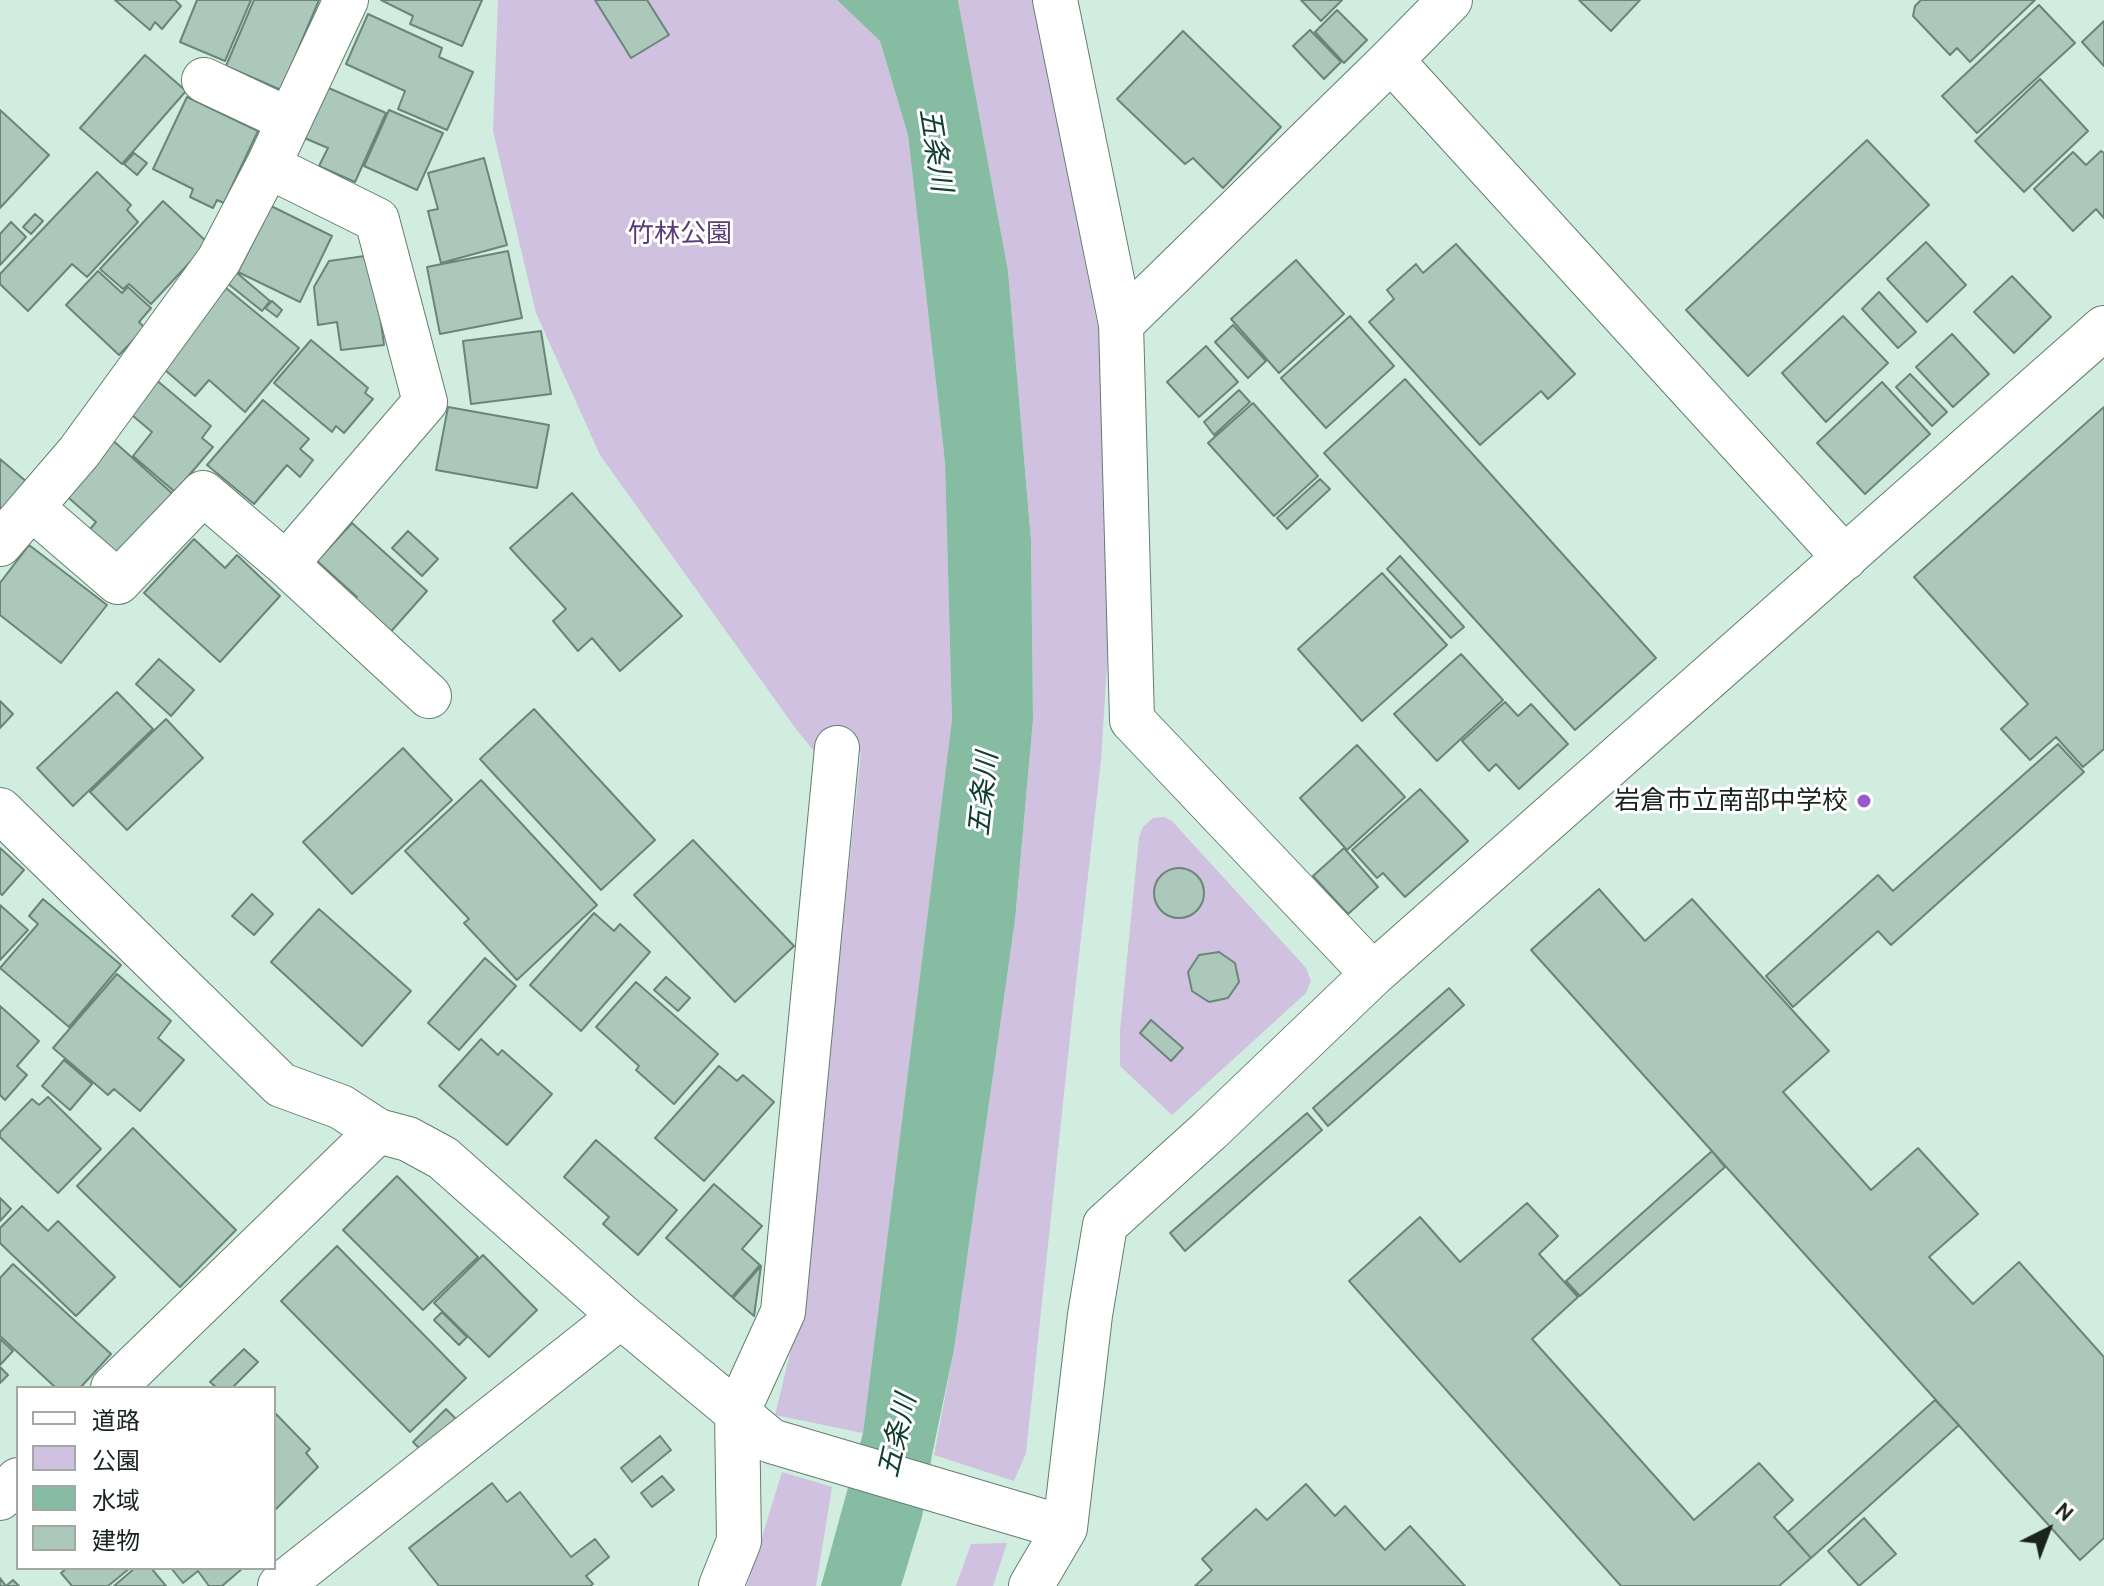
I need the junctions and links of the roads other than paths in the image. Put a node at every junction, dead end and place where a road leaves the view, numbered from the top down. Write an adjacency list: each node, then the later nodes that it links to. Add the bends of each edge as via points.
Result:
1 (346, 0): 6 (street)
2 (1055, 0): 8 (street)
3 (1450, 0): 4 (street)
4 (1391, 60): 8 (street); 12 (street)
5 (204, 80): 6 (street)
6 (289, 120): 7 (street)
7 (268, 166): 10 (street, via 219,260); 13 (street, via 377,220 425,402)
8 (1121, 324): 17 (street, via 1132,720)
9 (2104, 328): 12 (street)
10 (32, 508): 11 (street); 13 (street, via 118,582 203,493)
11 (0, 544)
12 (1845, 558): 17 (street)
13 (286, 564): 14 (street)
14 (429, 696)
15 (837, 748): 21 (street, via 783,1312)
16 (0, 810): 18 (street, via 281,1085 341,1107)
17 (1373, 974): 24 (street, via 1105,1225)
18 (378, 1131): 19 (street, via 408,1139 443,1158); 20 (street)
19 (621, 1316): 21 (street); 25 (street)
20 (115, 1386)
21 (737, 1413): 24 (street, via 771,1441); 26 (street, via 739,1541)
22 (16, 1482): 23 (street)
23 (0, 1498)
24 (1065, 1528): 27 (street)
25 (280, 1586)
26 (721, 1586)
27 (1031, 1586)

